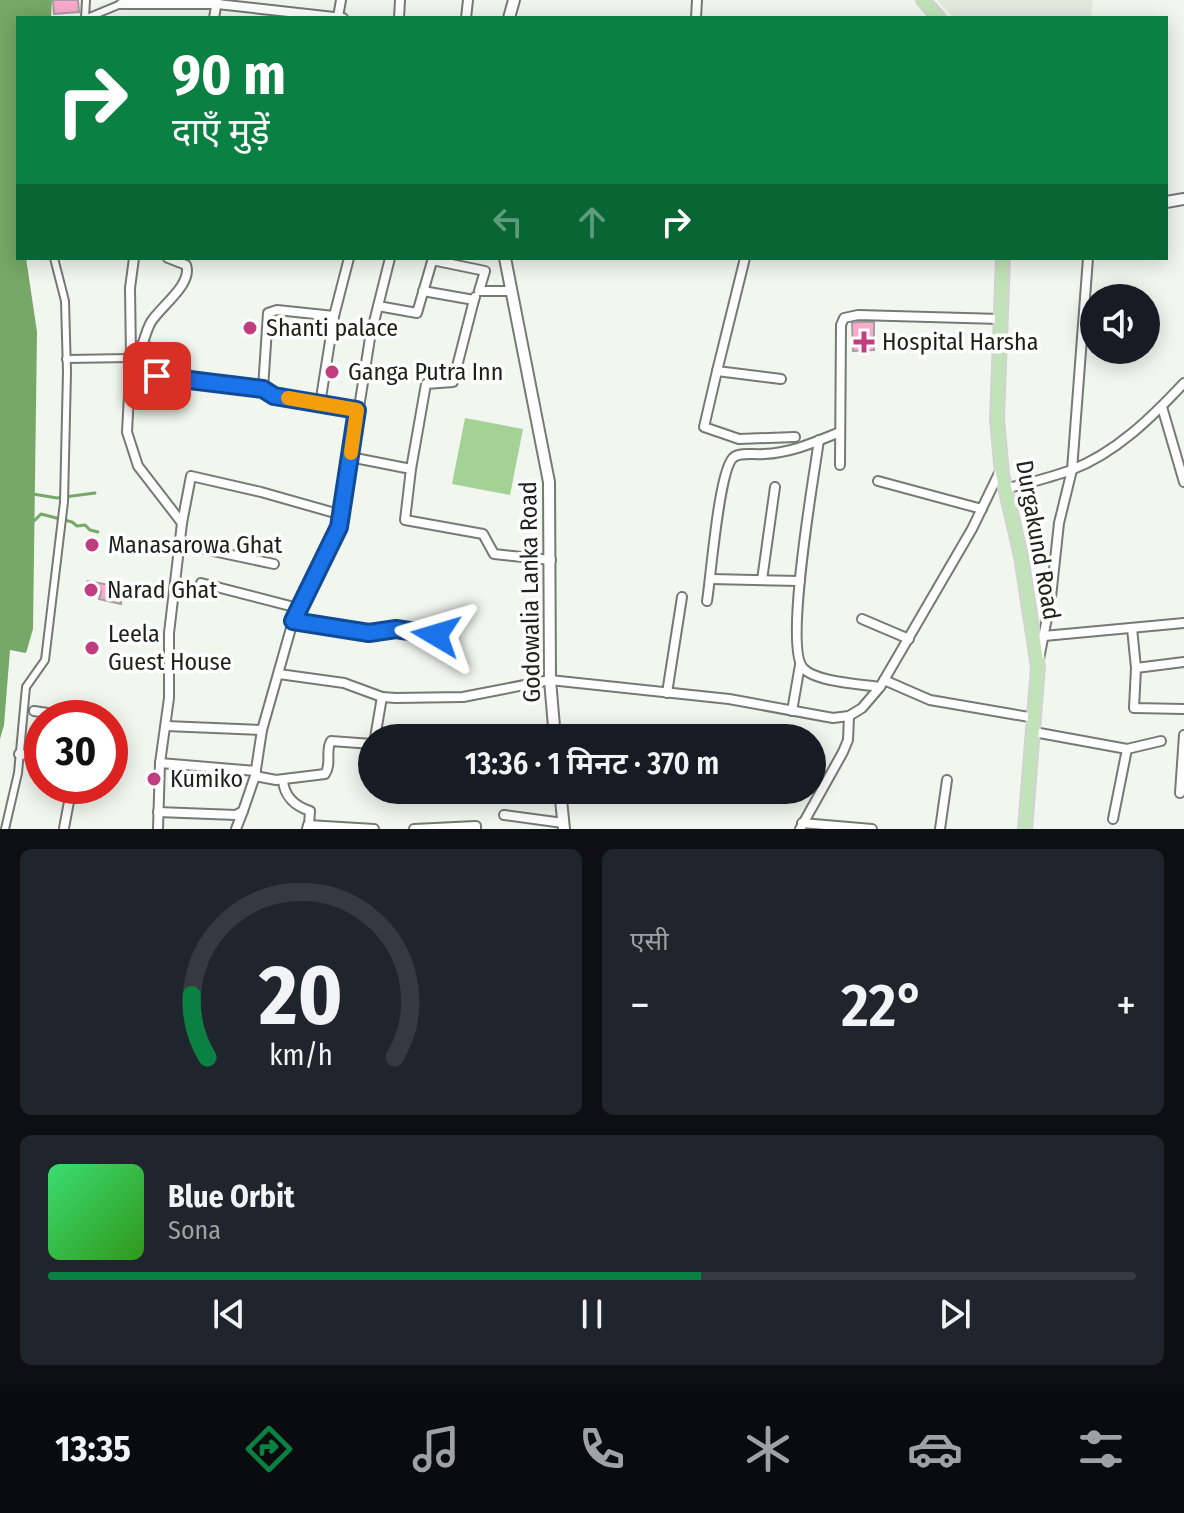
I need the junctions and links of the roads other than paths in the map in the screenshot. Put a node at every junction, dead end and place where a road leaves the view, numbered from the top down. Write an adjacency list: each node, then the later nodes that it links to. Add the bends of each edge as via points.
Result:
1 (923, 0): 7 (main road)
2 (217, 2): 3 (street); 4 (street)
3 (121, 4): 5 (street)
4 (268, 14): 6 (street)
5 (91, 16)
6 (304, 16)
7 (937, 16)
8 (55, 260): 30 (street, via 65,301)
9 (134, 260): 26 (street)
10 (173, 260): 27 (street, via 186,265 188,274 149,325)
11 (348, 260): 24 (street)
12 (390, 260): 23 (street)
13 (432, 260): 19 (street)
14 (436, 260): 20 (street, via 485,271)
15 (505, 260): 21 (street, Godowalia Lanka Road)
16 (745, 260): 31 (street)
17 (1003, 260): 25 (main road, Durgakund Road)
18 (1088, 260): 46 (street)
19 (423, 291): 22 (street); 23 (street, via 417,313)
20 (479, 291): 21 (street); 22 (street)
21 (512, 291): 55 (street, Godowalia Lanka Road, via 549,482)
22 (474, 300): 45 (street, via 453,382 426,384)
23 (378, 306): 38 (street)
24 (334, 316): 35 (street, via 268,313); 36 (street)
25 (1000, 319): 39 (street, via 844,318); 44 (main road, Durgakund Road, via 997,419)
26 (131, 346): 27 (street); 29 (street)
27 (142, 346): 28 (street)
28 (172, 351)
29 (131, 358): 30 (street); 32 (street)
30 (66, 359): 92 (street, via 64,502 47,645 45,660 26,687)
31 (717, 371): 33 (street); 40 (street, via 704,427 739,439)
32 (131, 373): 35 (street); 53 (street, via 127,432 138,466)
33 (781, 379)
34 (1184, 383): 37 (street)
35 (263, 389): 36 (street)
36 (320, 404): 38 (street)
37 (1162, 407): 46 (street, via 1112,448); 48 (street)
38 (357, 410): 42 (street)
39 (840, 432): 41 (street); 43 (street)
40 (795, 437)
41 (819, 440): 57 (street, via 783,452 738,455 727,464); 59 (street)
42 (350, 457): 45 (street); 52 (street)
43 (840, 465)
44 (1002, 468): 50 (main road, Durgakund Road); 51 (street)
45 (411, 469): 55 (street, via 405,520 483,534 494,554)
46 (1072, 470): 50 (street); 69 (street, via 1059,523)
47 (878, 481): 51 (street)
48 (1184, 482)
49 (775, 487): 58 (street)
50 (1005, 489): 73 (main road, Durgakund Road)
51 (982, 509): 70 (street)
52 (342, 515): 53 (street, via 191,476); 63 (street)
53 (182, 523): 54 (street)
54 (180, 544): 56 (street); 86 (street, via 169,633)
55 (551, 560): 76 (street, Godowalia Lanka Road)
56 (274, 564)
57 (711, 579): 58 (street); 62 (street)
58 (762, 580): 59 (street)
59 (800, 581): 72 (street)
60 (201, 583): 63 (street)
61 (682, 597): 78 (street)
62 (707, 601)
63 (298, 608): 65 (street)
64 (862, 619): 70 (street)
65 (293, 621): 68 (street, via 369,633 396,629); 75 (street)
66 (1184, 623): 67 (street)
67 (1132, 628): 69 (street); 74 (street)
68 (436, 635)
69 (1044, 636): 73 (street)
70 (909, 639): 77 (street)
71 (1184, 662): 74 (street)
72 (800, 664): 77 (street, via 812,676); 81 (street)
73 (1038, 667): 85 (main road, Durgakund Road)
74 (1136, 668): 80 (street, via 1134,708)
75 (279, 674): 79 (street, via 344,683); 87 (street)
76 (550, 680): 78 (street); 79 (street, via 463,697); 84 (street, Godowalia Lanka Road)
77 (882, 684): 82 (street); 85 (street)
78 (667, 693): 81 (street)
79 (382, 697): 83 (street)
80 (1184, 709)
81 (792, 711): 82 (street)
82 (849, 716): 106 (street, via 840,760)
83 (377, 724)
84 (554, 724)
85 (1034, 725): 91 (street); 118 (main road, Durgakund Road)
86 (166, 726): 87 (street); 94 (street)
87 (262, 730): 95 (street)
88 (1184, 735): 98 (street)
89 (1161, 741): 91 (street)
90 (358, 743): 96 (street, via 331,741 325,774)
91 (1127, 749): 104 (street)
92 (19, 754): 93 (street); 109 (street)
93 (24, 755)
94 (160, 763): 95 (street); 102 (street)
95 (256, 774): 96 (street); 101 (street)
96 (283, 780): 107 (street, via 294,804 310,811)
97 (947, 780): 117 (street)
98 (1180, 793)
99 (69, 804): 108 (street)
100 (561, 804): 105 (street)
101 (243, 811): 102 (street); 112 (street)
102 (158, 812): 111 (street)
103 (504, 815): 105 (street)
104 (1113, 819)
105 (563, 826)
106 (801, 826): 116 (street)
107 (308, 827): 113 (street)
108 (64, 828): 110 (street)
109 (5, 829)
110 (73, 829)
111 (158, 829)
112 (236, 829)
113 (374, 829)
114 (414, 829): 115 (street)
115 (476, 829)
116 (872, 829)
117 (940, 829)
118 (1025, 829)

